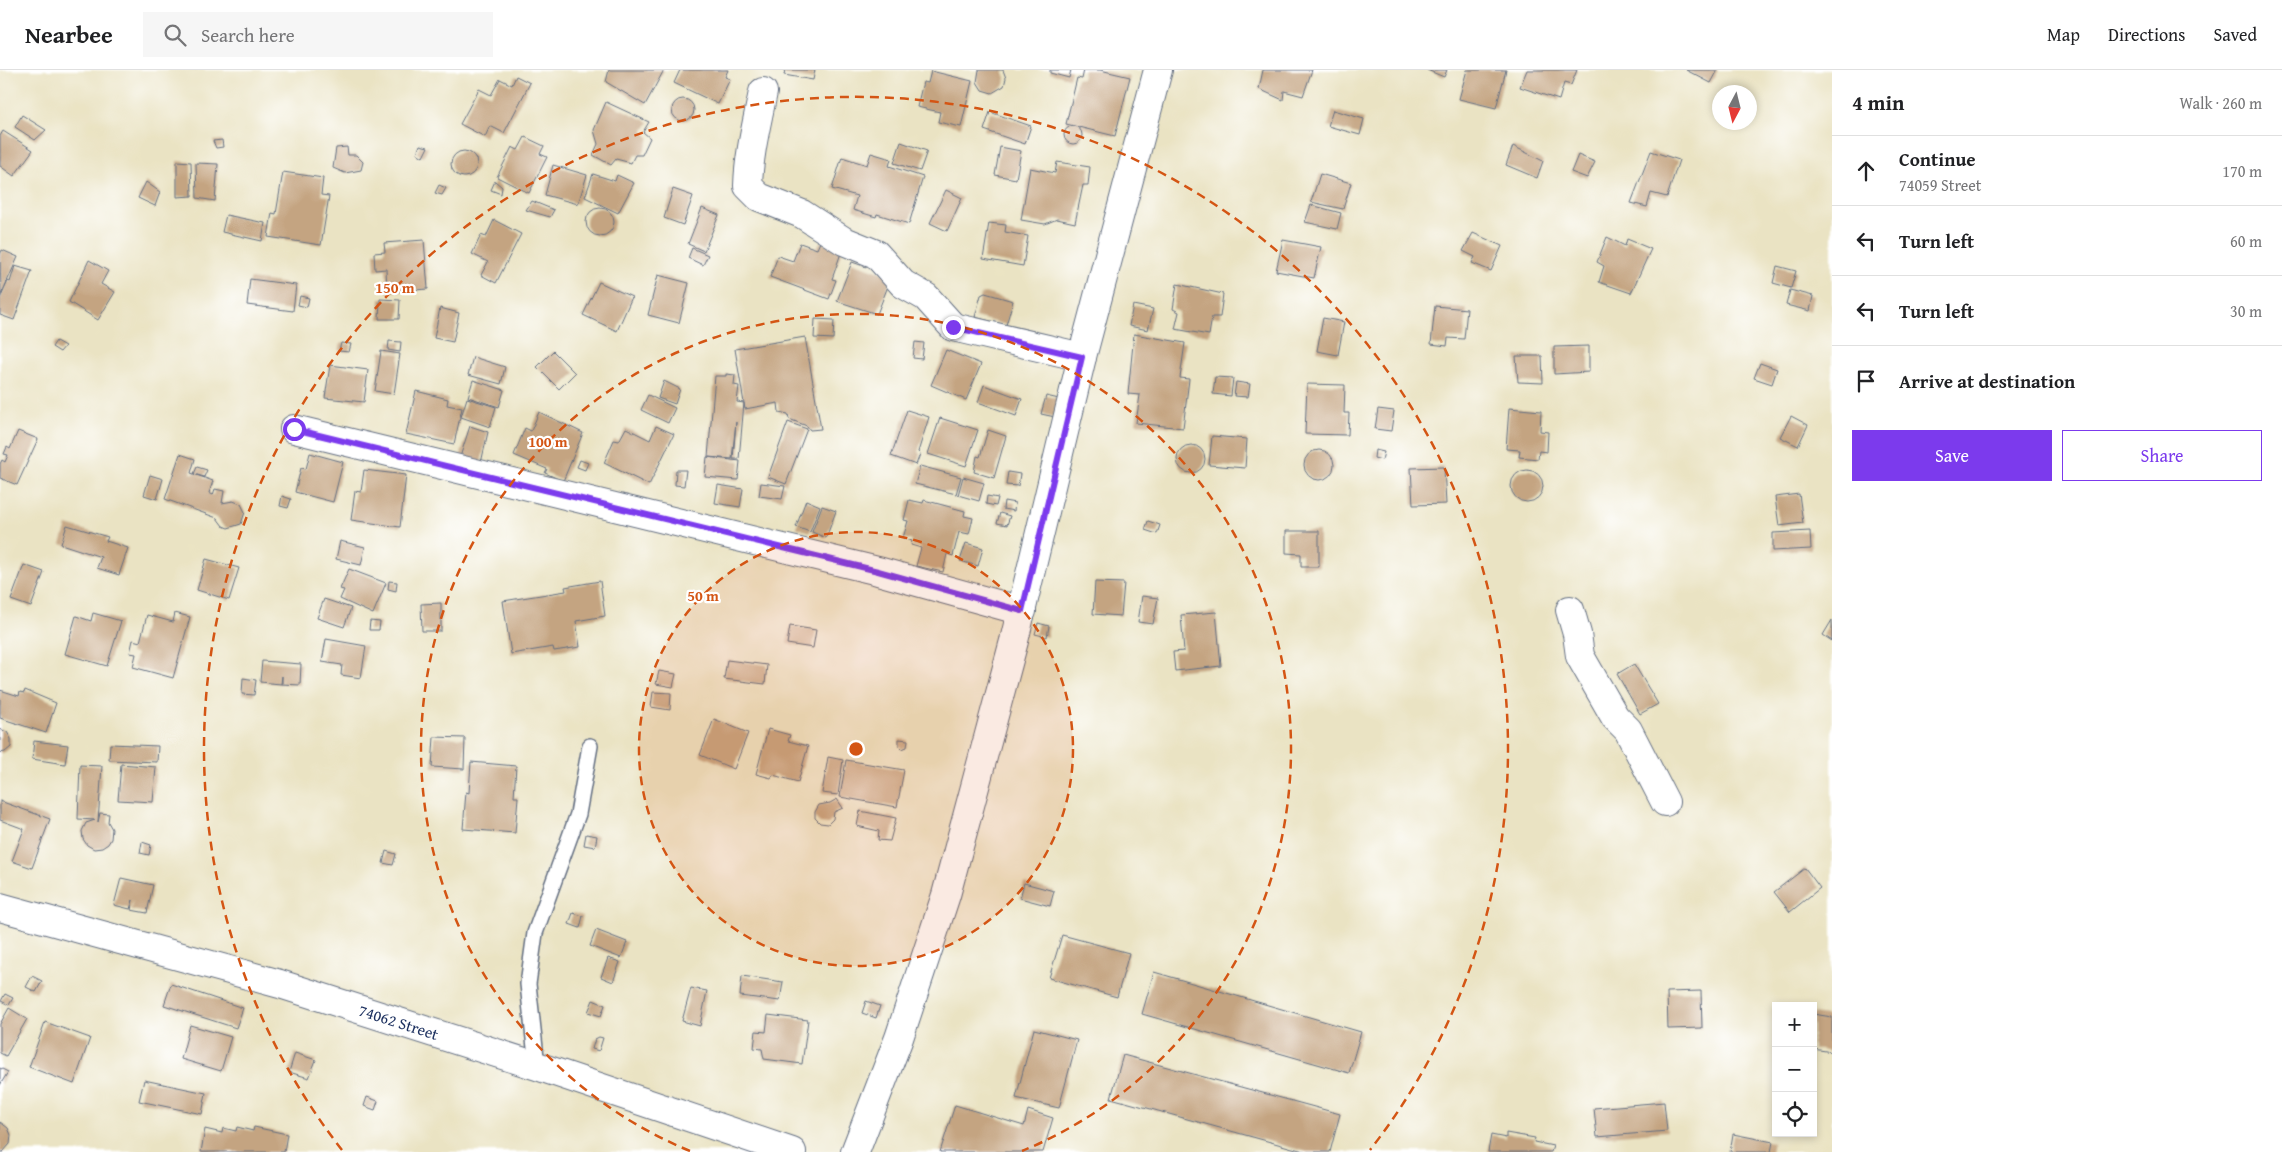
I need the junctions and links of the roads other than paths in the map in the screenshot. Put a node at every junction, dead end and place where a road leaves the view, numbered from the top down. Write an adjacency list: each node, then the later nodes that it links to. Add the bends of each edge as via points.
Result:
1 (1158, 70): 3 (street)
2 (763, 92): 3 (street, via 751,145 748,186 759,198 802,214 844,241 876,254 903,284 926,297 953,327)
3 (1082, 357): 6 (street)
4 (294, 429): 6 (street, via 878,571)
5 (1570, 610): 8 (street, via 1580,656 1615,718 1628,730)
6 (1022, 611): 12 (street, via 946,895 899,1038)
7 (590, 746): 10 (lane, via 578,814 535,933 528,984)
8 (1665, 802)
9 (0, 907): 10 (street, 74062 Street, via 280,984)
10 (538, 1066): 11 (street, 74062 Street)
11 (792, 1152)
12 (855, 1152)

